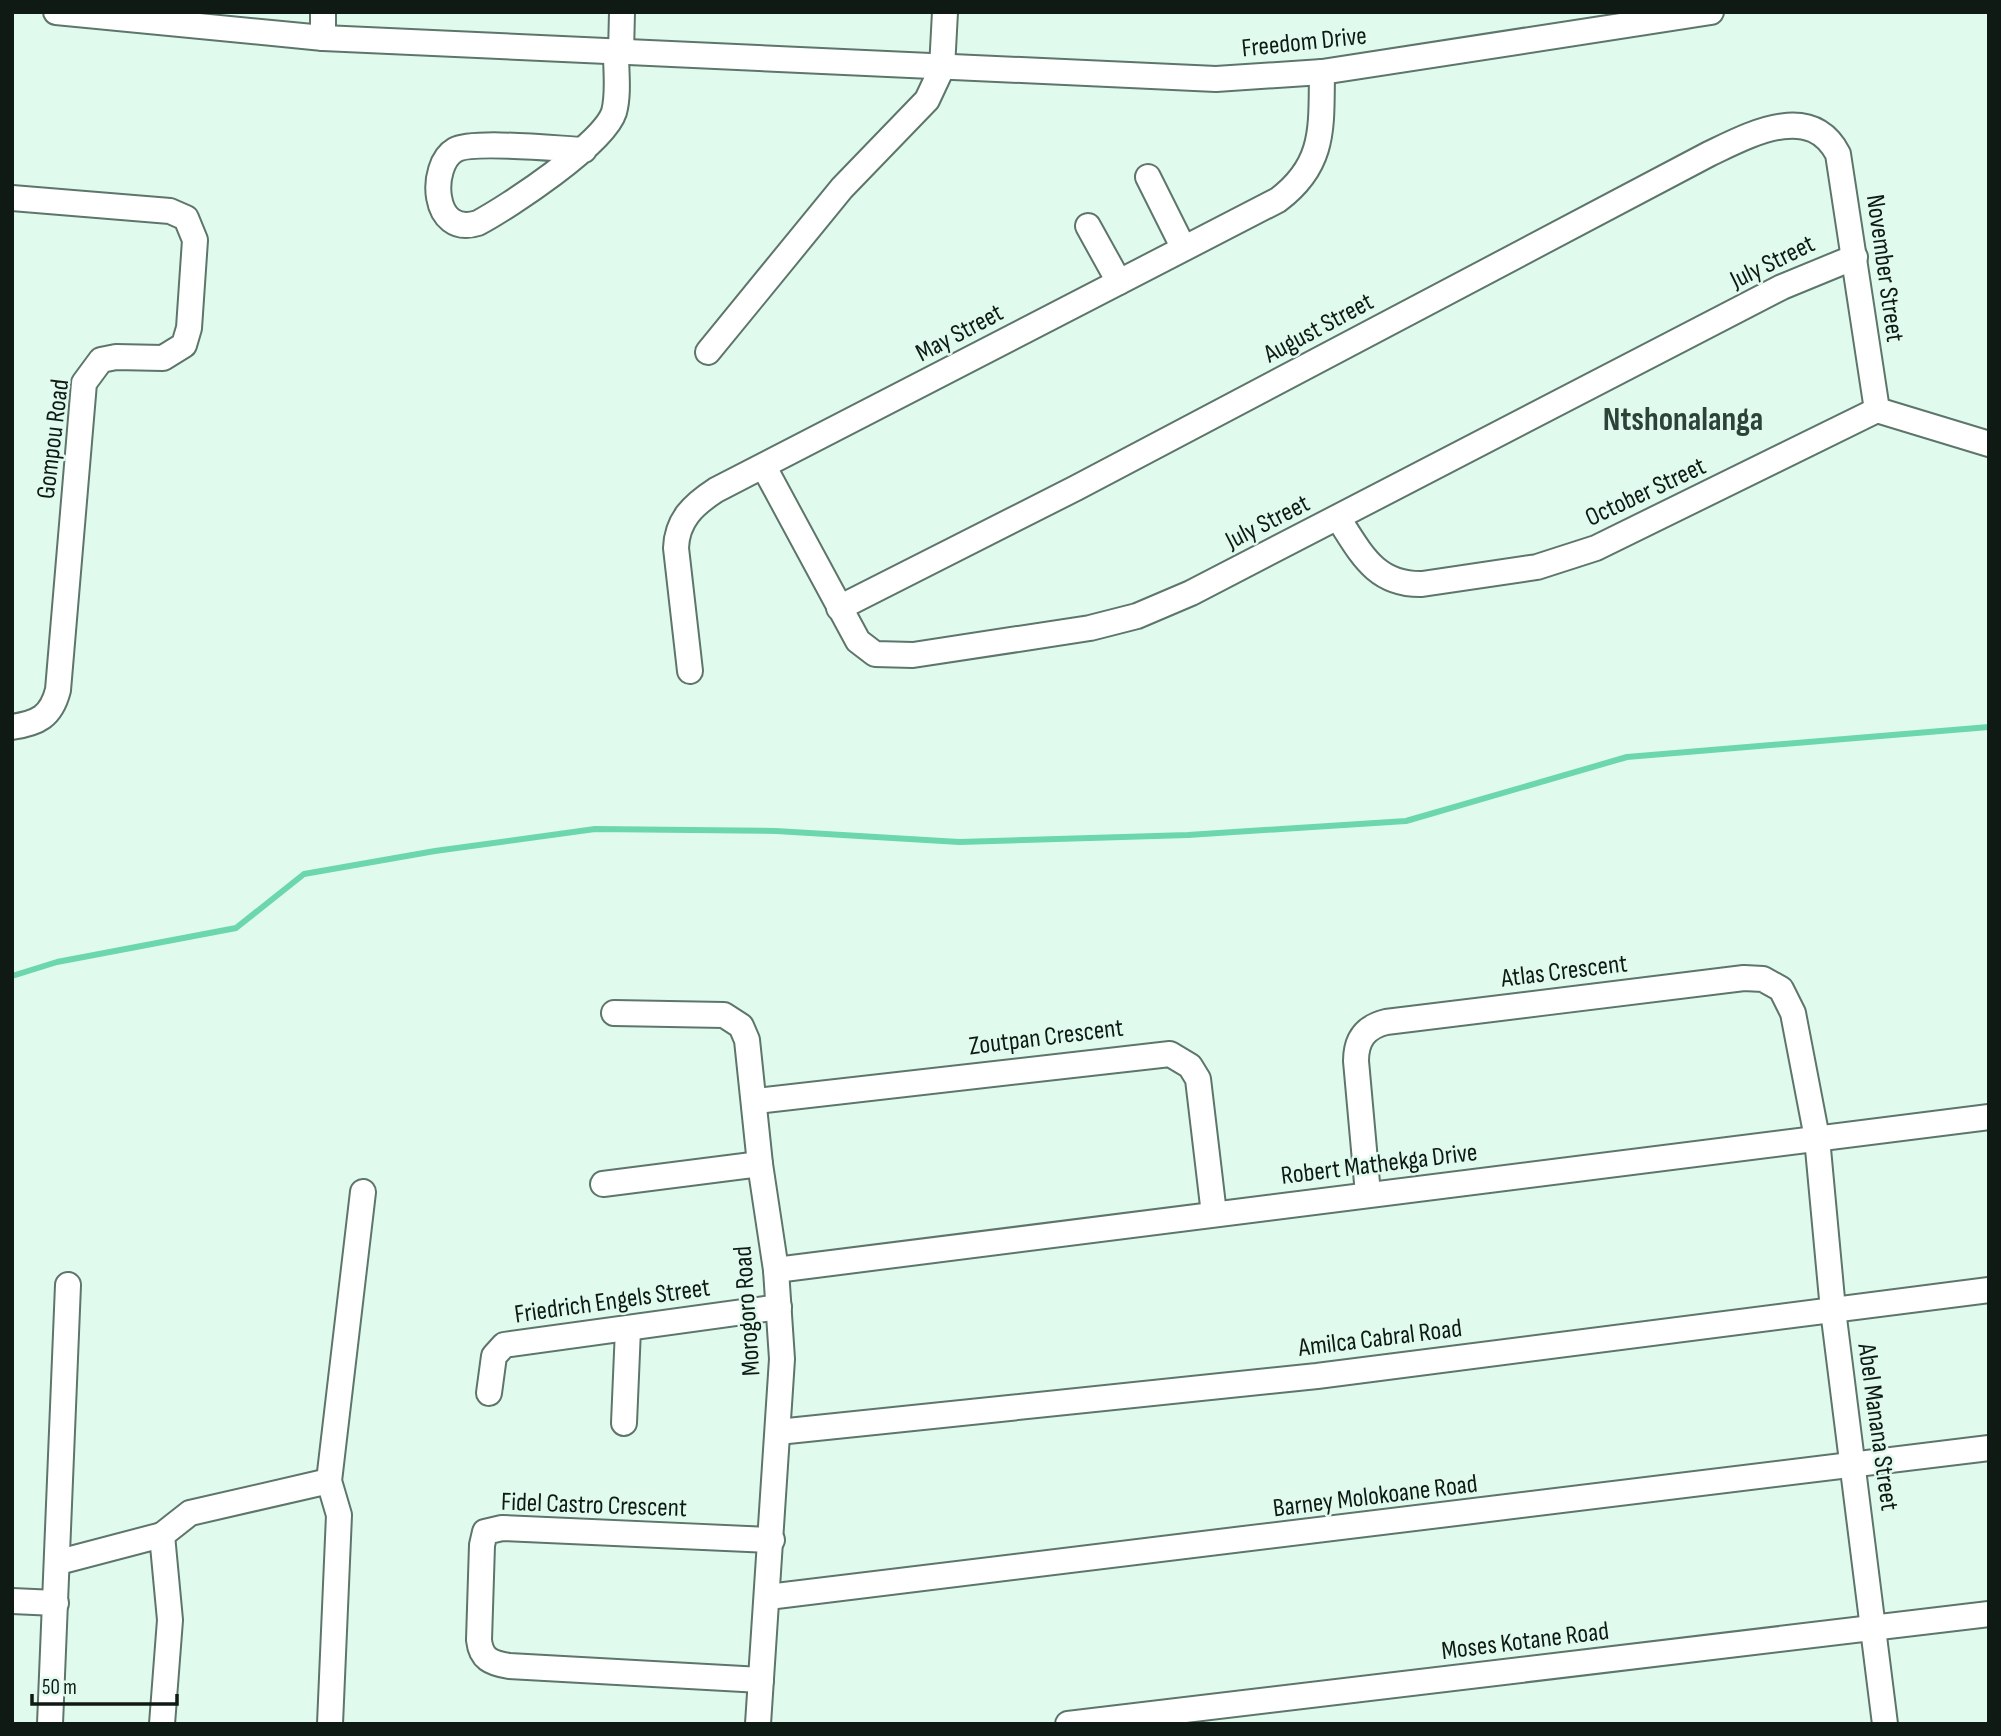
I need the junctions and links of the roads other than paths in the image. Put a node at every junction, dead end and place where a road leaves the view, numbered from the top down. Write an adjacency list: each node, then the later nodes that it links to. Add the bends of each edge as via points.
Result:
1 (56, 12): 7 (street, Freedom Drive)
2 (323, 12): 7 (street)
3 (622, 12): 8 (street)
4 (945, 12): 9 (street)
5 (1711, 12): 6 (street, Freedom Drive)
6 (1555, 24): 10 (street, Freedom Drive)
7 (323, 38): 8 (street, Freedom Drive)
8 (619, 53): 9 (street, Freedom Drive); 12 (street, via 614,112)
9 (942, 68): 10 (street, Freedom Drive, via 1195,79); 19 (street, via 914,116 842,188)
10 (1322, 72): 16 (street, May Street, via 1320,139 1300,181 1278,200)
11 (1828, 139): 17 (street, November Street, via 1841,163); 24 (street, August Street, via 1793,124 1738,140)
12 (584, 150): 12 (street, via 478,223 461,226 444,215 441,173 456,149)
13 (1148, 177): 16 (street)
14 (12, 198): 26 (street, Gompou Road, via 170,211 191,224 195,240 184,345 163,358 101,360 84,383 58,690 43,719)
15 (1088, 226): 18 (street)
16 (1183, 247): 18 (street, May Street)
17 (1855, 257): 20 (street, November Street); 23 (street, July Street, via 1782,287)
18 (1119, 282): 22 (street, May Street)
19 (708, 352)
20 (1877, 410): 21 (street); 23 (street, October Street, via 1637,530 1537,567 1422,584 1393,581 1370,564)
21 (1989, 443)
22 (764, 467): 24 (street, July Street); 25 (street, May Street, via 700,500 681,522 676,548)
23 (1338, 518): 24 (street, July Street, via 1171,602 1090,628 883,656 866,648)
24 (839, 608)
25 (690, 671)
26 (12, 727)
27 (614, 1013): 28 (street, Morogoro Road, via 715,1014 736,1021 747,1040)
28 (755, 1101): 31 (street, Morogoro Road); 35 (street, Zoutpan Crescent, via 1170,1054 1190,1066 1198,1079)
29 (1989, 1116): 30 (street, Robert Mathekga Drive)
30 (1817, 1138): 34 (street, Robert Mathekga Drive); 34 (street, Atlas Crescent, via 1791,1003 1781,989 1763,979 1386,1022 1366,1031 1356,1053); 40 (street, Abel Manana Street)
31 (760, 1164): 32 (street); 36 (street, Morogoro Road)
32 (603, 1184)
33 (363, 1192): 47 (street)
34 (1368, 1194): 35 (street, Robert Mathekga Drive)
35 (1214, 1214): 36 (street, Robert Mathekga Drive)
36 (776, 1270): 39 (street, Morogoro Road)
37 (68, 1285): 50 (street)
38 (1989, 1290): 40 (street, Amilca Cabral Road)
39 (779, 1307): 41 (street, Friedrich Engels Street); 44 (street, Morogoro Road)
40 (1833, 1310): 44 (street, Amilca Cabral Road, via 1317,1376); 46 (street, Abel Manana Street)
41 (628, 1329): 42 (street, Friedrich Engels Street, via 504,1345 494,1356); 43 (street)
42 (489, 1393)
43 (624, 1423)
44 (778, 1432): 49 (street, Morogoro Road)
45 (1989, 1448): 46 (street, Barney Molokoane Road)
46 (1854, 1466): 51 (street, Barney Molokoane Road); 55 (street, Abel Manana Street)
47 (329, 1481): 48 (street, via 190,1513); 59 (street, via 340,1515)
48 (162, 1535): 50 (street); 58 (street, via 170,1620)
49 (772, 1540): 51 (street, Morogoro Road); 56 (street, Fidel Castro Crescent, via 502,1528 485,1532 482,1545 479,1640 481,1652 491,1662)
50 (59, 1562): 53 (street)
51 (768, 1597): 56 (street, Morogoro Road)
52 (12, 1601): 53 (street)
53 (56, 1603): 57 (street)
54 (1989, 1614): 55 (street, Moses Kotane Road)
55 (1875, 1629): 61 (street, Moses Kotane Road); 62 (street, Abel Manana Street)
56 (761, 1680): 60 (street, Morogoro Road)
57 (50, 1724)
58 (162, 1724)
59 (330, 1724)
60 (758, 1724)
61 (1068, 1724)
62 (1885, 1724)

